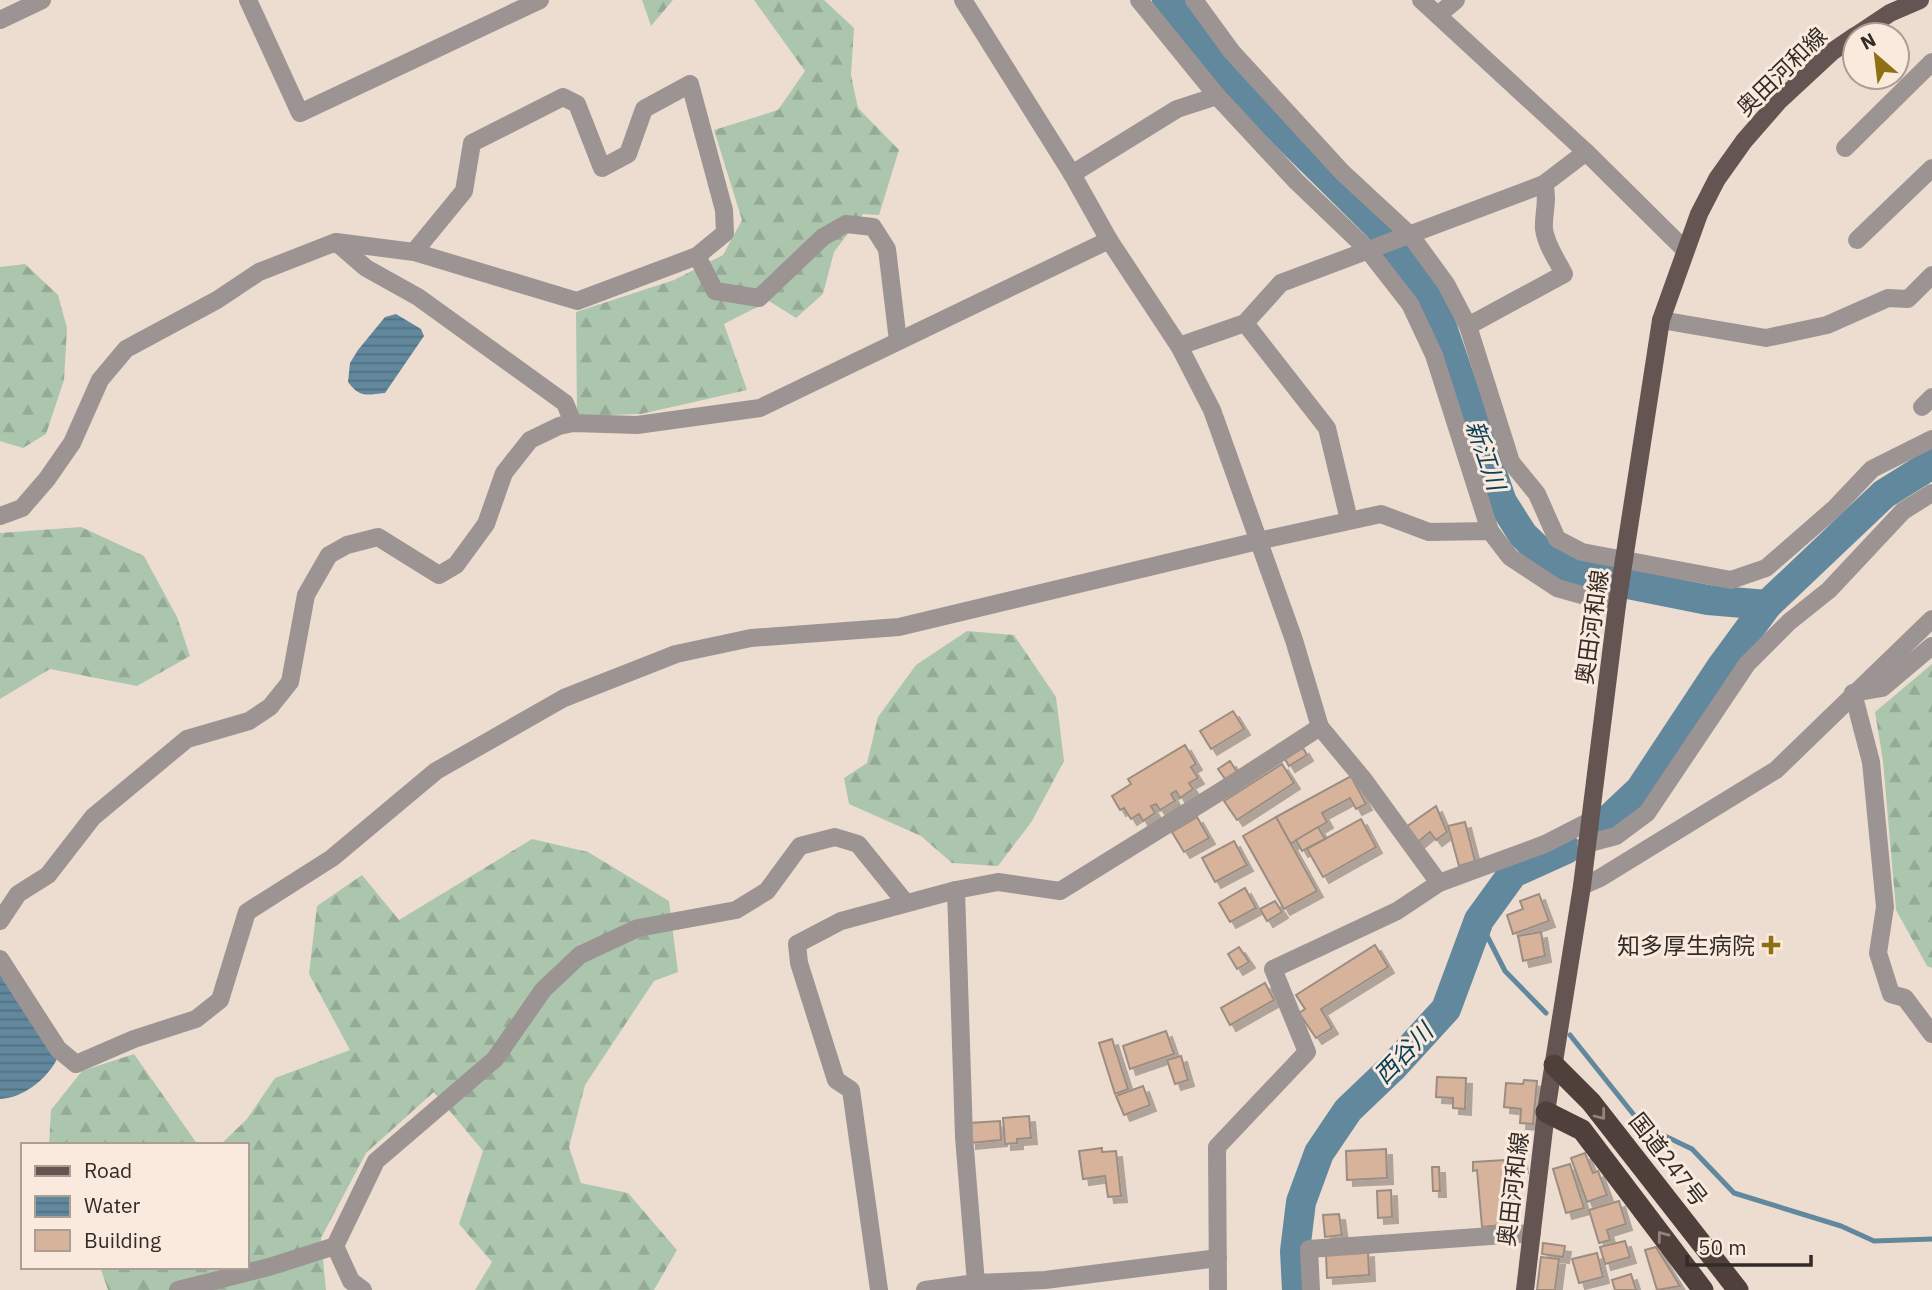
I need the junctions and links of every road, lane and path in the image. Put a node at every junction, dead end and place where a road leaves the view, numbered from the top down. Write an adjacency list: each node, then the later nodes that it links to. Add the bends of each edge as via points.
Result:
1 (42, 0): 11 (street)
2 (248, 0): 3 (street, via 300,113)
3 (540, 0)
4 (962, 0): 19 (street)
5 (1139, 0): 15 (street)
6 (1194, 0): 21 (street, via 1232,51 1342,172)
7 (1421, 0): 10 (street)
8 (1456, 0): 10 (street)
9 (1920, 0): 12 (main road, 奥田河和線)
10 (1438, 15): 17 (street)
11 (0, 20)
12 (1878, 21)
13 (1841, 46): 26 (main road, 奥田河和線, via 1787,93 1744,141 1717,179)
14 (1932, 62): 16 (street)
15 (1217, 96): 19 (street, via 1177,109); 25 (street, via 1296,181)
16 (1845, 148)
17 (1586, 152): 20 (street); 26 (street)
18 (1932, 168): 23 (street)
19 (1072, 174): 22 (street)
20 (1544, 184): 21 (street); 32 (street, via 1544,228 1564,274)
21 (1411, 236): 25 (street); 32 (street, via 1446,284)
22 (1109, 240): 33 (street); 34 (street)
23 (1857, 240)
24 (336, 242): 27 (street); 35 (street, via 366,268 418,297 565,403); 38 (street, via 259,272 126,349 100,380 72,443 47,479 22,508)
25 (1371, 247): 31 (street, via 1280,283); 40 (street, via 1410,304 1434,355)
26 (1685, 250): 30 (main road, 奥田河和線)
27 (414, 252): 28 (street, via 577,301); 28 (street, via 464,191 472,143 562,97 577,104 602,168 628,154 644,109 690,84 724,210 725,233)
28 (697, 256): 33 (street, via 715,291 759,298 823,236 846,224 873,228 887,249)
29 (1932, 275): 30 (street, via 1908,299 1888,298 1827,325 1766,338)
30 (1661, 320): 42 (main road, 奥田河和線)
31 (1245, 323): 34 (street); 39 (street, via 1327,428)
32 (1468, 326): 42 (street, via 1511,462 1537,494 1557,539 1582,552)
33 (898, 341): 35 (street, via 760,408 637,425)
34 (1179, 346): 41 (street, via 1212,410)
35 (573, 423): 54 (street, via 530,440 504,473 486,524 456,565 439,575 378,537 329,555 306,595 290,682 270,707 250,721 187,739 93,817 48,875 18,894)
36 (1932, 439): 42 (street, via 1872,469 1766,568 1731,580)
37 (1932, 493): 49 (street, via 1903,511 1829,590 1747,664 1647,813 1616,836)
38 (0, 516)
39 (1349, 520): 40 (street, via 1381,514 1429,532); 41 (street)
40 (1490, 531): 43 (street, via 1510,557 1557,589)
41 (1258, 541): 47 (street); 55 (street, via 899,627 751,638 676,654 564,698 436,771 332,858 247,912 220,1000 196,1019 76,1064 58,1049)
42 (1625, 559): 43 (main road, 奥田河和線)
43 (1617, 605): 48 (main road, 奥田河和線)
44 (1932, 619): 46 (street)
45 (1932, 646): 46 (street, via 1882,688)
46 (1853, 693): 51 (street, via 1776,770); 56 (street, via 1871,762 1884,894 1878,953 1891,994 1905,998)
47 (1320, 727): 50 (street); 52 (street, via 1060,891 998,882)
48 (1588, 822): 49 (main road, 奥田河和線); 50 (street, via 1545,844)
49 (1586, 845): 51 (main road, 奥田河和線)
50 (1439, 883): 61 (street, via 1397,911 1273,969 1307,1052 1217,1147)
51 (1582, 886): 57 (main road, 奥田河和線)
52 (956, 890): 53 (street); 62 (street, via 964,1137)
53 (905, 902): 60 (street, via 858,844 835,837 800,846 767,891 736,909 638,928 580,955 543,990 495,1059 376,1161); 67 (street, via 841,921 797,944 836,1080 851,1090)
54 (0, 920)
55 (0, 959)
56 (1932, 1034)
57 (1554, 1065): 58 (main road, 奥田河和線); 72 (highway, 国道247号, one-way to 72, via 1591,1102)
58 (1546, 1112): 59 (main road, 奥田河和線); 64 (highway, one-way to 58, via 1582,1130)
59 (1532, 1233): 70 (street, via 1309,1249); 71 (main road, 奥田河和線)
60 (335, 1246): 65 (street); 66 (street, via 351,1281)
61 (1218, 1258): 63 (street); 69 (street)
62 (976, 1283): 63 (street); 68 (street)
63 (1046, 1285)
64 (1700, 1289)
65 (178, 1290)
66 (363, 1290)
67 (879, 1290)
68 (925, 1290)
69 (1217, 1290)
70 (1311, 1290)
71 (1525, 1290)
72 (1738, 1290)

